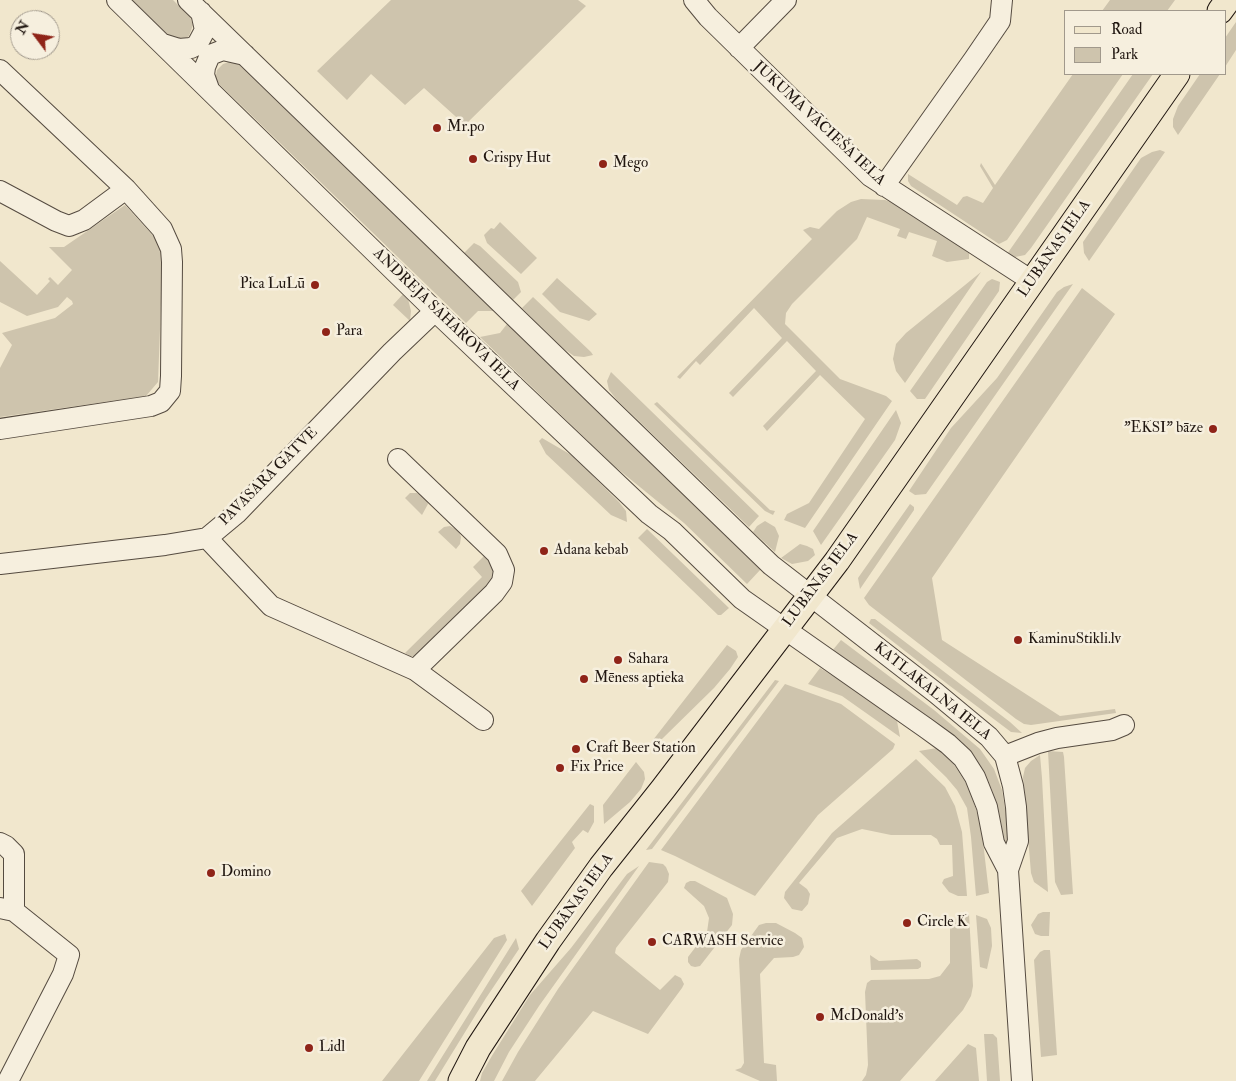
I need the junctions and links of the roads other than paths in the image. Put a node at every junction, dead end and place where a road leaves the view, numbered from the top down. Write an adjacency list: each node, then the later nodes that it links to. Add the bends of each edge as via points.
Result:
1 (117, 0): 6 (street, ANDREJA SAHAROVA IELA)
2 (694, 0): 7 (street, JUKUMA VĀCIEŠA IELA)
3 (786, 0): 7 (street)
4 (1002, 0): 12 (street, via 1000,21)
5 (194, 6): 6 (street, via 206,30 197,45 179,49); 8 (street)
6 (163, 44): 11 (street, ANDREJA SAHAROVA IELA)
7 (739, 48): 12 (street, JUKUMA VĀCIEŠA IELA)
8 (245, 56): 11 (street, via 223,50 210,55 204,76); 21 (street, via 771,565)
9 (0, 70): 13 (street)
10 (1175, 75): 15 (main road, LUBĀNAS IELA)
11 (209, 89): 16 (street, ANDREJA SAHAROVA IELA)
12 (884, 186): 15 (street, JUKUMA VĀCIEŠA IELA)
13 (126, 189): 14 (street, via 84,220 69,226); 17 (street, via 162,229 172,249 170,390 161,402 150,406)
14 (0, 191)
15 (1032, 281): 21 (main road, LUBĀNAS IELA)
16 (435, 311): 19 (street, PAVASARA GATVE, via 237,513); 22 (street, ANDREJA SAHAROVA IELA, via 649,514 672,531 742,599)
17 (0, 429)
18 (398, 459): 23 (street, via 497,554 504,570 502,582 494,593)
19 (207, 538): 20 (street, PAVASARA GATVE); 23 (street, via 271,606)
20 (0, 564)
21 (810, 596): 22 (main road, LUBĀNAS IELA); 26 (street, KATLAKALNA IELA, via 973,722)
22 (784, 630): 28 (street, KATLAKALNA IELA, via 926,728 963,758 975,777 987,807 994,843); 31 (main road, LUBĀNAS IELA, via 548,940 478,1048)
23 (415, 670): 24 (street)
24 (483, 720)
25 (1124, 726): 26 (street, via 1057,738)
26 (1004, 756): 28 (street, KATLAKALNA IELA, via 1013,786 1018,841)
27 (0, 843): 29 (street, via 14,854)
28 (1008, 870): 32 (street, KATLAKALNA IELA)
29 (7, 909): 30 (street, via 69,955 63,974)
30 (8, 1081)
31 (461, 1081)
32 (1022, 1081)

